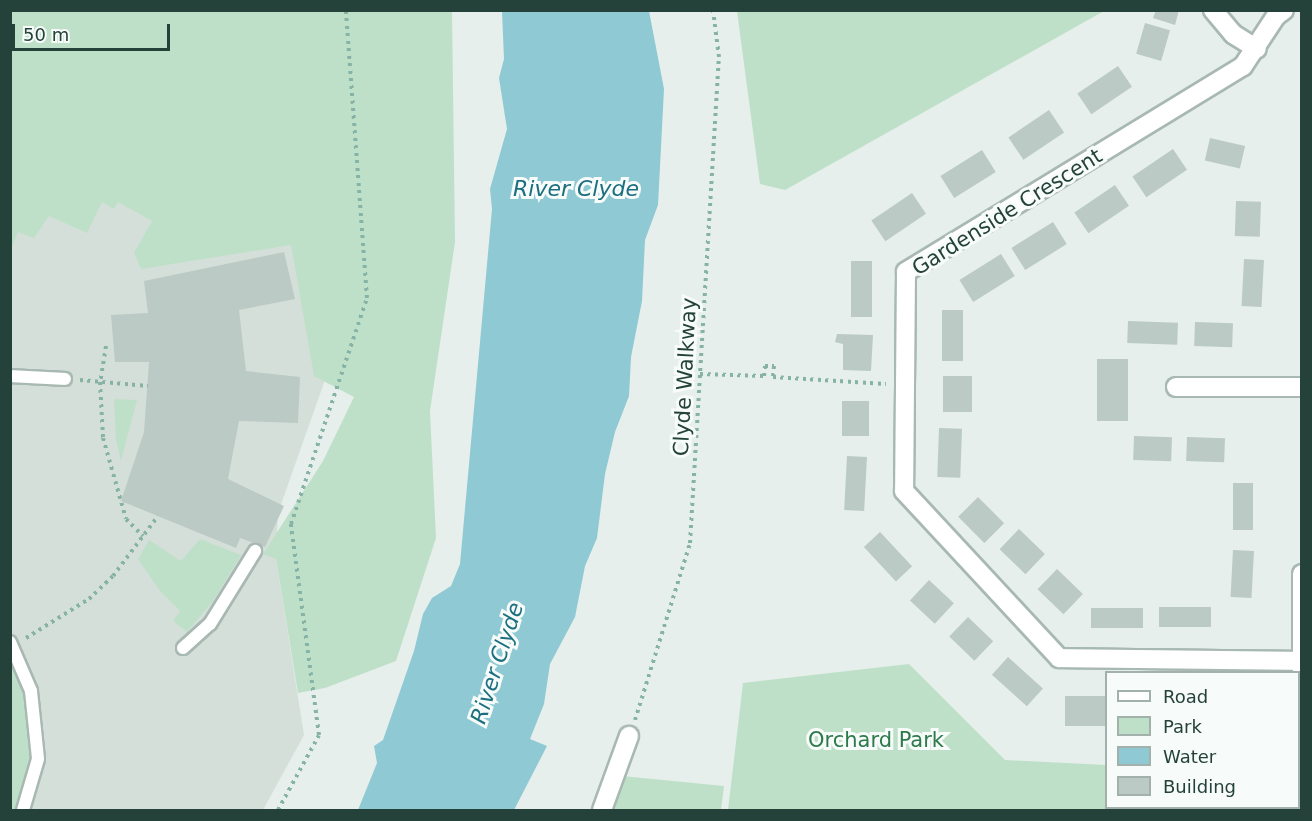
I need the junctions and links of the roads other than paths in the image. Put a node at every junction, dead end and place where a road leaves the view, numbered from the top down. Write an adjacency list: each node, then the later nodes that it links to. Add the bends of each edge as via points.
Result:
1 (1214, 10): 3 (street, via 1233,34)
2 (1284, 10): 3 (street, Gardenside Crescent, via 1276,16)
3 (1257, 49): 12 (street, Gardenside Crescent, via 1243,66 906,272 904,491 1059,658)
4 (10, 375): 5 (lane)
5 (64, 379)
6 (1176, 387): 7 (street)
7 (1302, 387)
8 (255, 551): 11 (lane, via 210,624)
9 (1302, 574): 12 (street)
10 (11, 644): 15 (lane, via 31,691 38,759)
11 (183, 648)
12 (1300, 661): 14 (street)
13 (629, 736): 16 (street)
14 (1302, 755)
15 (23, 810)
16 (602, 810)

